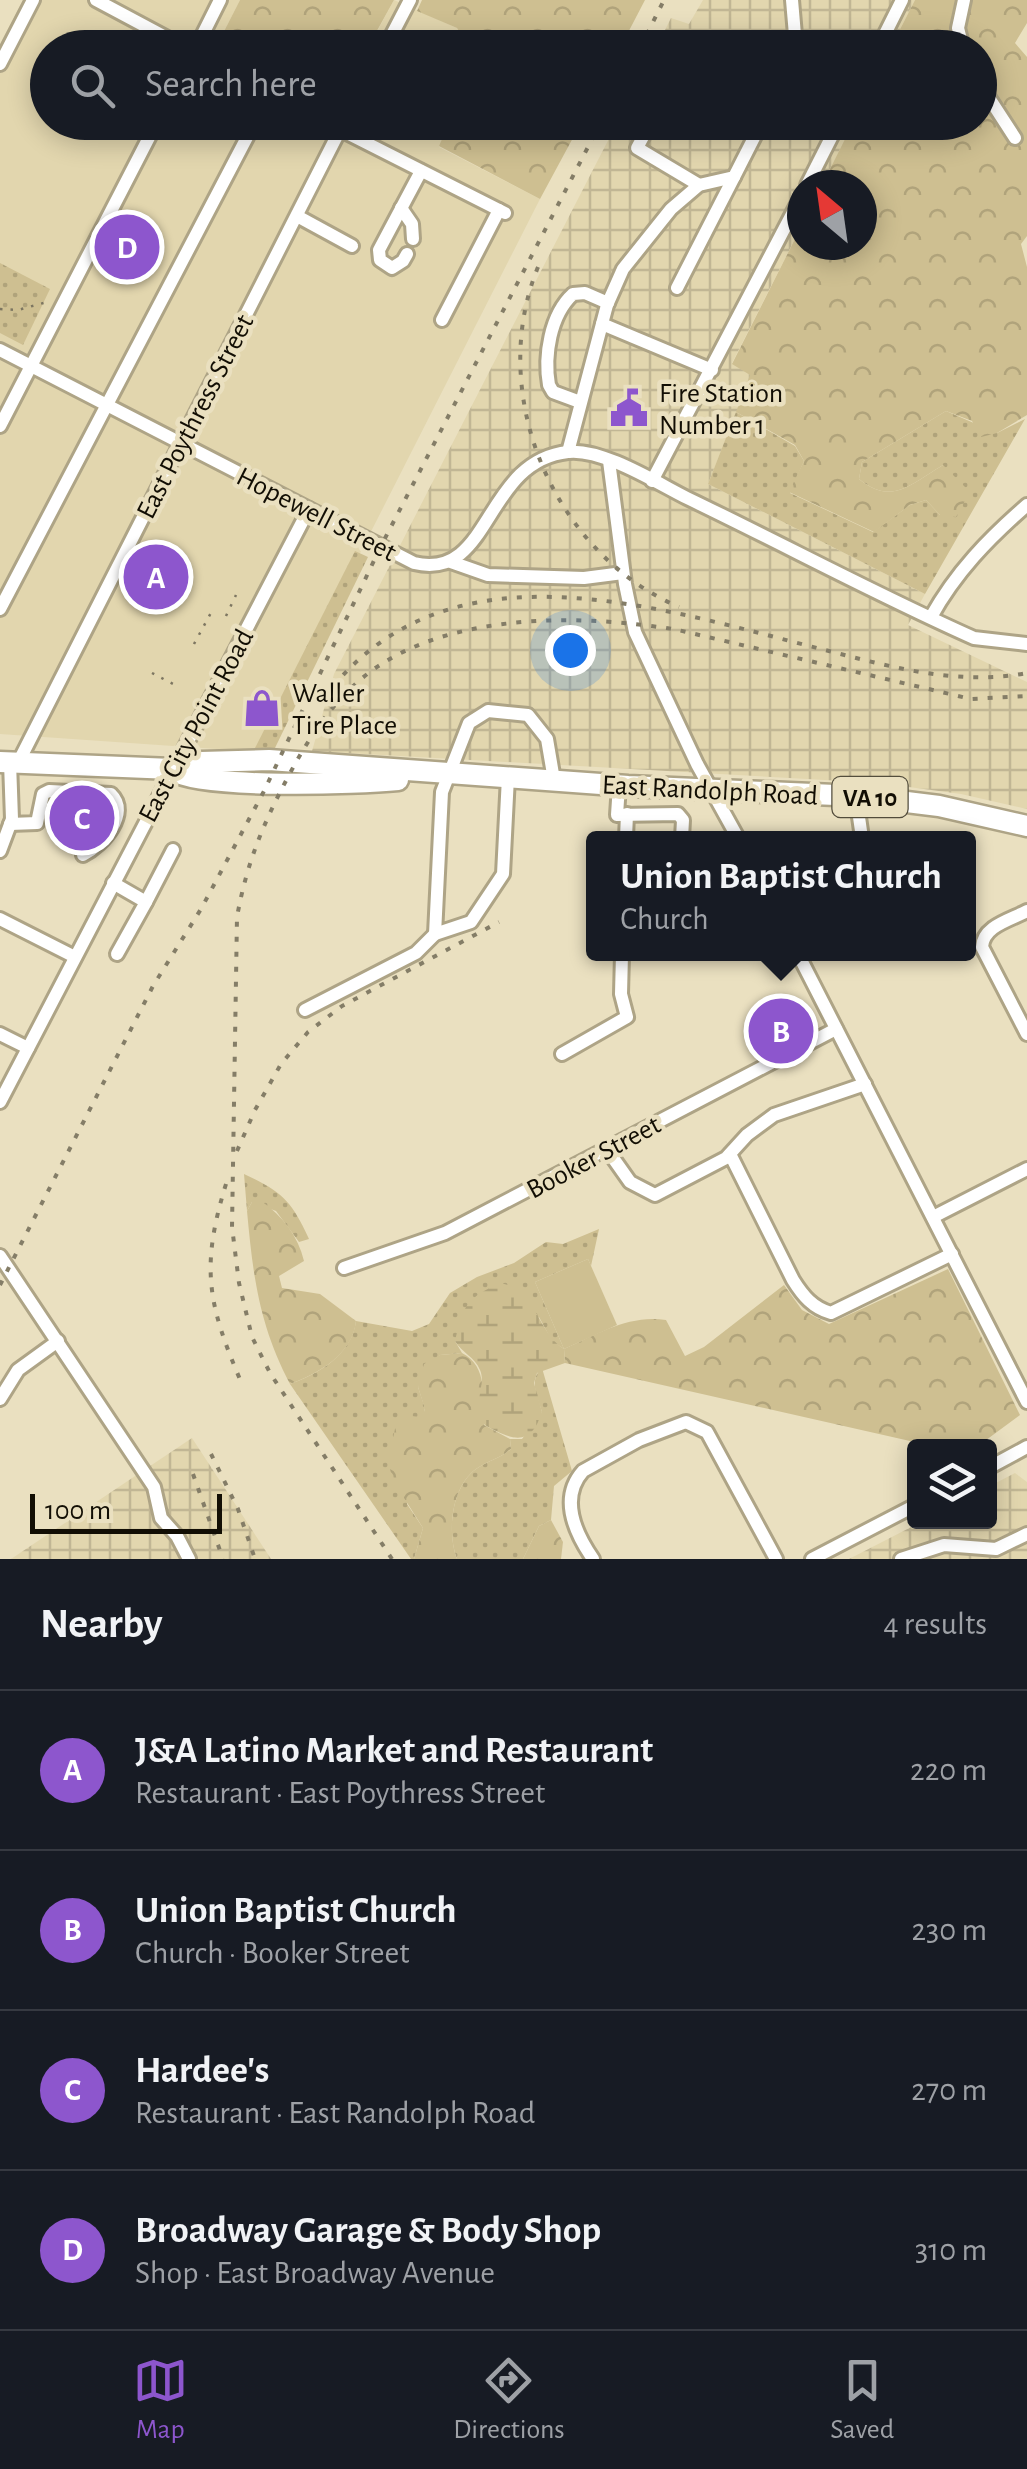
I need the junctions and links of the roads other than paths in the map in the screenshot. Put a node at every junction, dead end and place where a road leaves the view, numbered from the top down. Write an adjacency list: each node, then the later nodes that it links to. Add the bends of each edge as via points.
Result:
1 (34, 0): 14 (street)
2 (96, 0): 8 (street)
3 (220, 0): 9 (street)
4 (410, 0): 10 (street)
5 (792, 0): 11 (street)
6 (902, 0): 12 (street)
7 (964, 0): 13 (street)
8 (152, 30)
9 (205, 30)
10 (394, 30)
11 (795, 30)
12 (887, 30)
13 (958, 30)
14 (0, 64)
15 (997, 110): 16 (street)
16 (1015, 138)
17 (148, 140): 39 (street)
18 (245, 140): 42 (street)
19 (335, 140): 29 (street, East Poythress Street)
20 (366, 140): 25 (street)
21 (642, 140): 27 (street, via 638,148)
22 (753, 140): 26 (street)
23 (830, 140): 24 (street)
24 (815, 170)
25 (420, 171): 28 (street); 36 (street, via 502,212)
26 (734, 177): 27 (street); 34 (street)
27 (699, 185): 35 (street, via 623,270)
28 (400, 208): 31 (street); 33 (street, via 378,250 392,268)
29 (297, 216): 32 (street); 44 (street, East Poythress Street)
30 (787, 224): 40 (street)
31 (413, 239)
32 (352, 246)
33 (406, 254)
34 (677, 288)
35 (608, 303): 37 (street); 41 (street, via 573,294 550,334 549,386)
36 (442, 320)
37 (602, 324): 40 (street); 41 (street)
38 (0, 350): 39 (street, Hopewell Street)
39 (31, 366): 42 (street, Hopewell Street); 43 (street)
40 (712, 370): 47 (street)
41 (580, 402): 45 (street)
42 (107, 406): 44 (street, Hopewell Street); 52 (street)
43 (0, 426)
44 (180, 443): 49 (street, Hopewell Street); 55 (street, East Poythress Street)
45 (568, 452): 46 (street); 50 (street, via 540,461 511,483)
46 (609, 460): 47 (street); 51 (street)
47 (652, 481): 53 (street)
48 (1027, 504): 53 (street, via 952,579)
49 (308, 508): 50 (street, Hopewell Street, via 414,563); 56 (street, East City Point Road)
50 (451, 562): 51 (street, Hopewell Street, via 488,574)
51 (623, 573): 61 (street, via 642,650)
52 (0, 609)
53 (930, 617): 54 (street, via 974,638)
54 (1027, 644)
55 (10, 762): 56 (highway, East Randolph Road / VA 10); 64 (street)
56 (172, 770): 57 (highway, East Randolph Road / VA 10, via 269,760); 73 (street, East City Point Road)
57 (450, 774): 58 (highway, East Randolph Road / VA 10); 59 (street, via 469,723 488,711 528,715 547,740); 77 (street, via 442,792)
58 (508, 777): 59 (highway, East Randolph Road / VA 10); 77 (street, via 503,874 470,922)
59 (554, 780): 60 (highway, East Randolph Road / VA 10)
60 (619, 785): 61 (highway, East Randolph Road / VA 10); 63 (street, via 617,814)
61 (711, 790): 62 (highway, East Randolph Road / VA 10); 68 (street)
62 (856, 796): 65 (highway, East Randolph Road / VA 10); 69 (street)
63 (627, 814): 66 (street); 67 (street, via 678,814)
64 (10, 824): 70 (street); 72 (street, via 37,823 48,790 111,794 120,811 99,845)
65 (1027, 826)
66 (626, 831)
67 (682, 831)
68 (731, 831)
69 (861, 831)
70 (0, 850)
71 (173, 850): 74 (street)
72 (83, 855)
73 (113, 883): 74 (street); 79 (street, East City Point Road)
74 (146, 902): 78 (street)
75 (1027, 911): 85 (street, via 987,932 982,947)
76 (0, 919): 79 (street)
77 (435, 934): 82 (street, via 416,954)
78 (117, 954)
79 (75, 957): 86 (street, East City Point Road)
80 (622, 961): 87 (street, via 626,1018)
81 (802, 961): 83 (street)
82 (304, 1010)
83 (836, 1029): 89 (street); 91 (street, Booker Street)
84 (0, 1034): 86 (street)
85 (1027, 1034)
86 (28, 1048): 88 (street, East City Point Road)
87 (562, 1054)
88 (5, 1079): 90 (street, East City Point Road)
89 (864, 1084): 92 (street, via 774,1114); 94 (street)
90 (0, 1102)
91 (606, 1148): 92 (street, via 630,1182 655,1195); 97 (street, Booker Street, via 445,1233)
92 (730, 1154): 95 (street, via 792,1280 821,1310 831,1313)
93 (1027, 1170): 94 (street)
94 (933, 1218): 95 (street)
95 (952, 1254): 100 (street)
96 (0, 1256): 98 (street)
97 (344, 1268)
98 (58, 1341): 99 (street, via 18,1370); 106 (street, via 154,1487 160,1518)
99 (0, 1399)
100 (1027, 1402)
101 (1027, 1447): 102 (street)
102 (997, 1463)
103 (907, 1510): 109 (street)
104 (1027, 1534): 105 (street)
105 (994, 1554): 110 (street, via 944,1545)
106 (189, 1559)
107 (593, 1559): 108 (street, via 571,1509 577,1477 639,1440 686,1422 706,1432)
108 (776, 1559)
109 (812, 1559)
110 (901, 1559)

